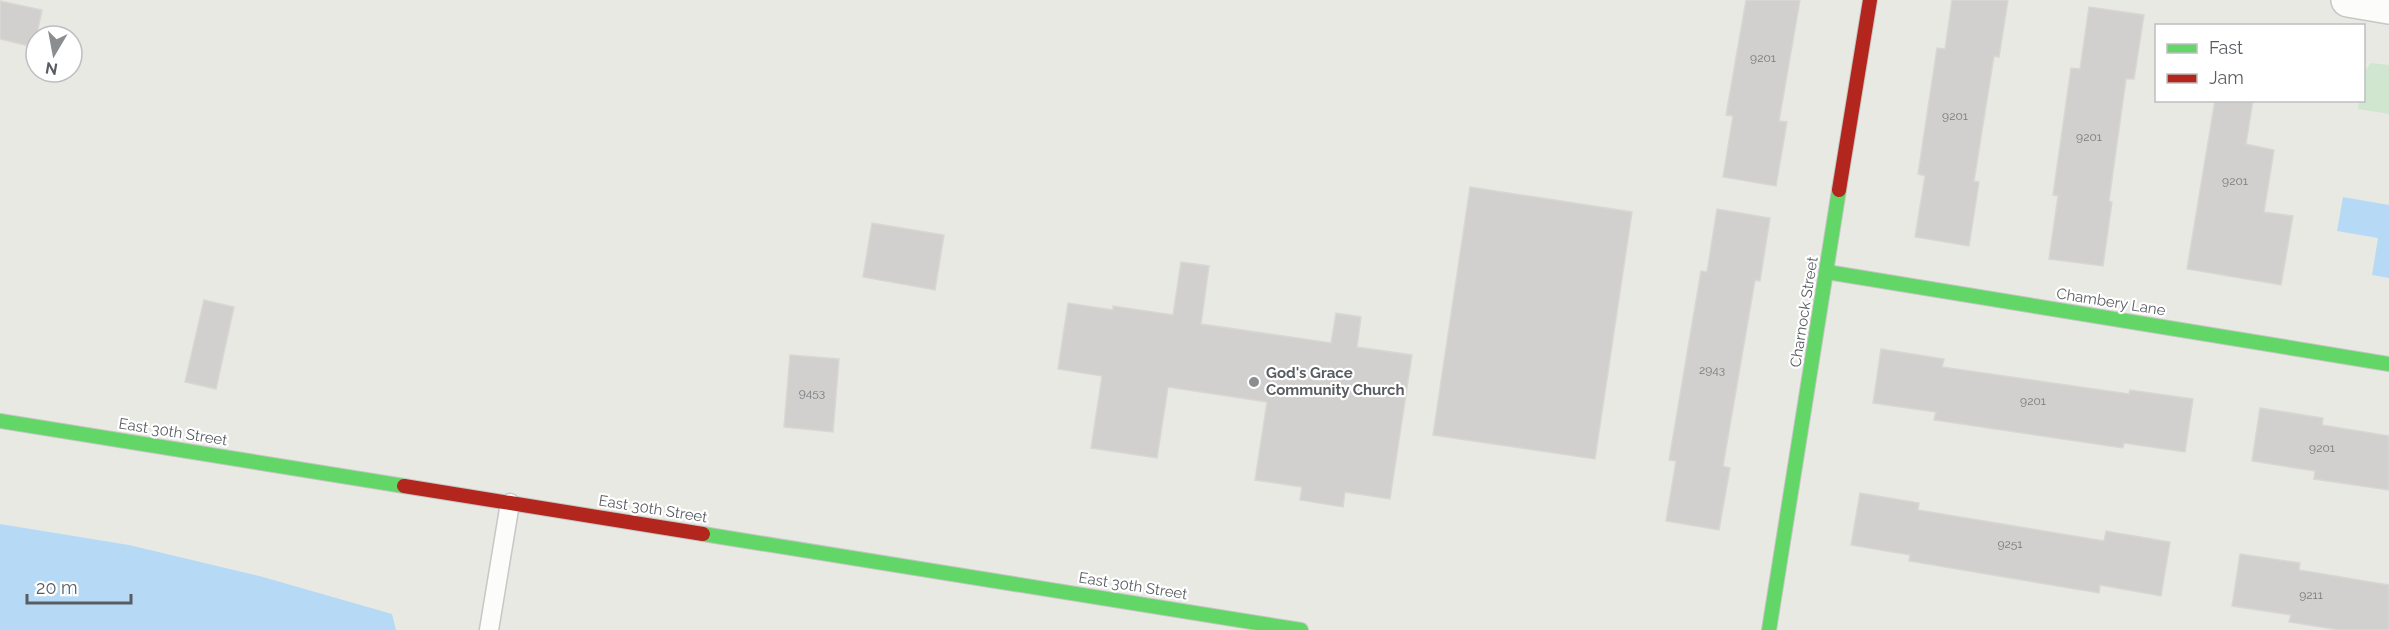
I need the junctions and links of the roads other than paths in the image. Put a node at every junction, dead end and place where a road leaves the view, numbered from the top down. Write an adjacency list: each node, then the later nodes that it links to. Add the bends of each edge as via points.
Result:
1 (1870, 0): 4 (main road, Charnock Street)
2 (2348, 0): 3 (street)
3 (2389, 6)
4 (1827, 273): 5 (main road, Chambery Lane); 10 (main road, Charnock Street)
5 (2389, 364)
6 (0, 421): 7 (main road, East 30th Street)
7 (510, 503): 8 (lane); 9 (main road, East 30th Street)
8 (489, 630)
9 (1301, 630)
10 (1769, 630)

